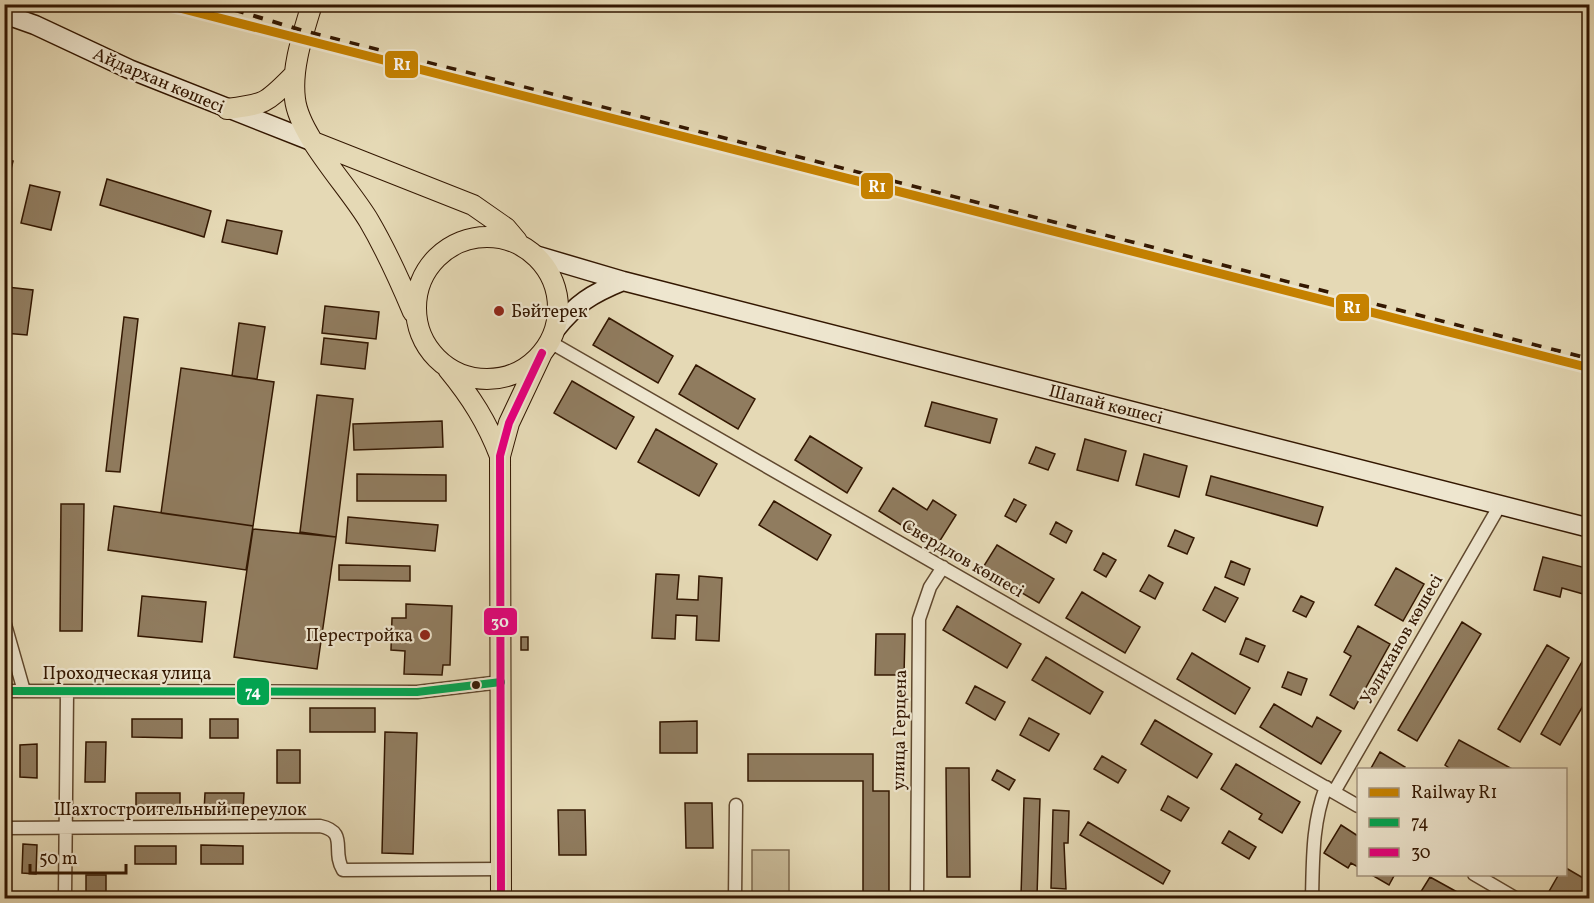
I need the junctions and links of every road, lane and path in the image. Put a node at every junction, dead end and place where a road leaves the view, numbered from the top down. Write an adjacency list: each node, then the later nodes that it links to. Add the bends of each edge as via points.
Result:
1 (312, 4): 3 (main road)
2 (4, 14): 4 (street, Айдархан көшесі)
3 (294, 75): 4 (main road, via 270,100); 5 (main road, via 295,100 302,124)
4 (227, 109): 5 (street, Айдархан көшесі)
5 (316, 143): 6 (main road, via 472,205 506,228); 8 (main road, via 369,220)
6 (527, 249): 7 (street, Шапай көшесі); 8 (main road, via 499,237 480,236 448,248 432,261 421,279 415,306); 9 (main road, via 551,276 556,290 558,303)
7 (623, 281): 9 (street, via 591,294 573,308); 12 (street, Шапай көшесі)
8 (417, 320): 10 (main road, via 426,345)
9 (549, 342): 10 (main road, via 521,370 495,379 468,376); 11 (main road, via 509,423); 14 (street, Свердлов көшесі)
10 (444, 364): 11 (main road, via 475,400)
11 (500, 456): 16 (main road)
12 (1500, 505): 13 (street, Шапай көшесі); 20 (street, Уәлиханов көшесі)
13 (1590, 528)
14 (944, 567): 20 (street, Свердлов көшесі); 30 (street, улица Герцена, via 930,587 919,619)
15 (4, 621): 18 (street)
16 (501, 682): 19 (street, Проходческая улица, via 417,692); 25 (main road)
17 (4, 691): 18 (street, Проходческая улица)
18 (24, 691): 19 (street, Проходческая улица)
19 (67, 692): 24 (street)
20 (1330, 790): 22 (street, Свердлов көшесі); 31 (street, Уәлиханов көшесі, via 1318,806)
21 (736, 805): 29 (street)
22 (1357, 805)
23 (4, 828): 24 (street, Шахтостроительный переулок)
24 (66, 828): 25 (street, Шахтостроительный переулок, via 320,826 331,828 337,835 338,863 343,870); 27 (street)
25 (502, 869): 28 (main road)
26 (1477, 876): 32 (street)
27 (65, 898)
28 (501, 898)
29 (735, 898)
30 (917, 898)
31 (1312, 898)
32 (1515, 898)

